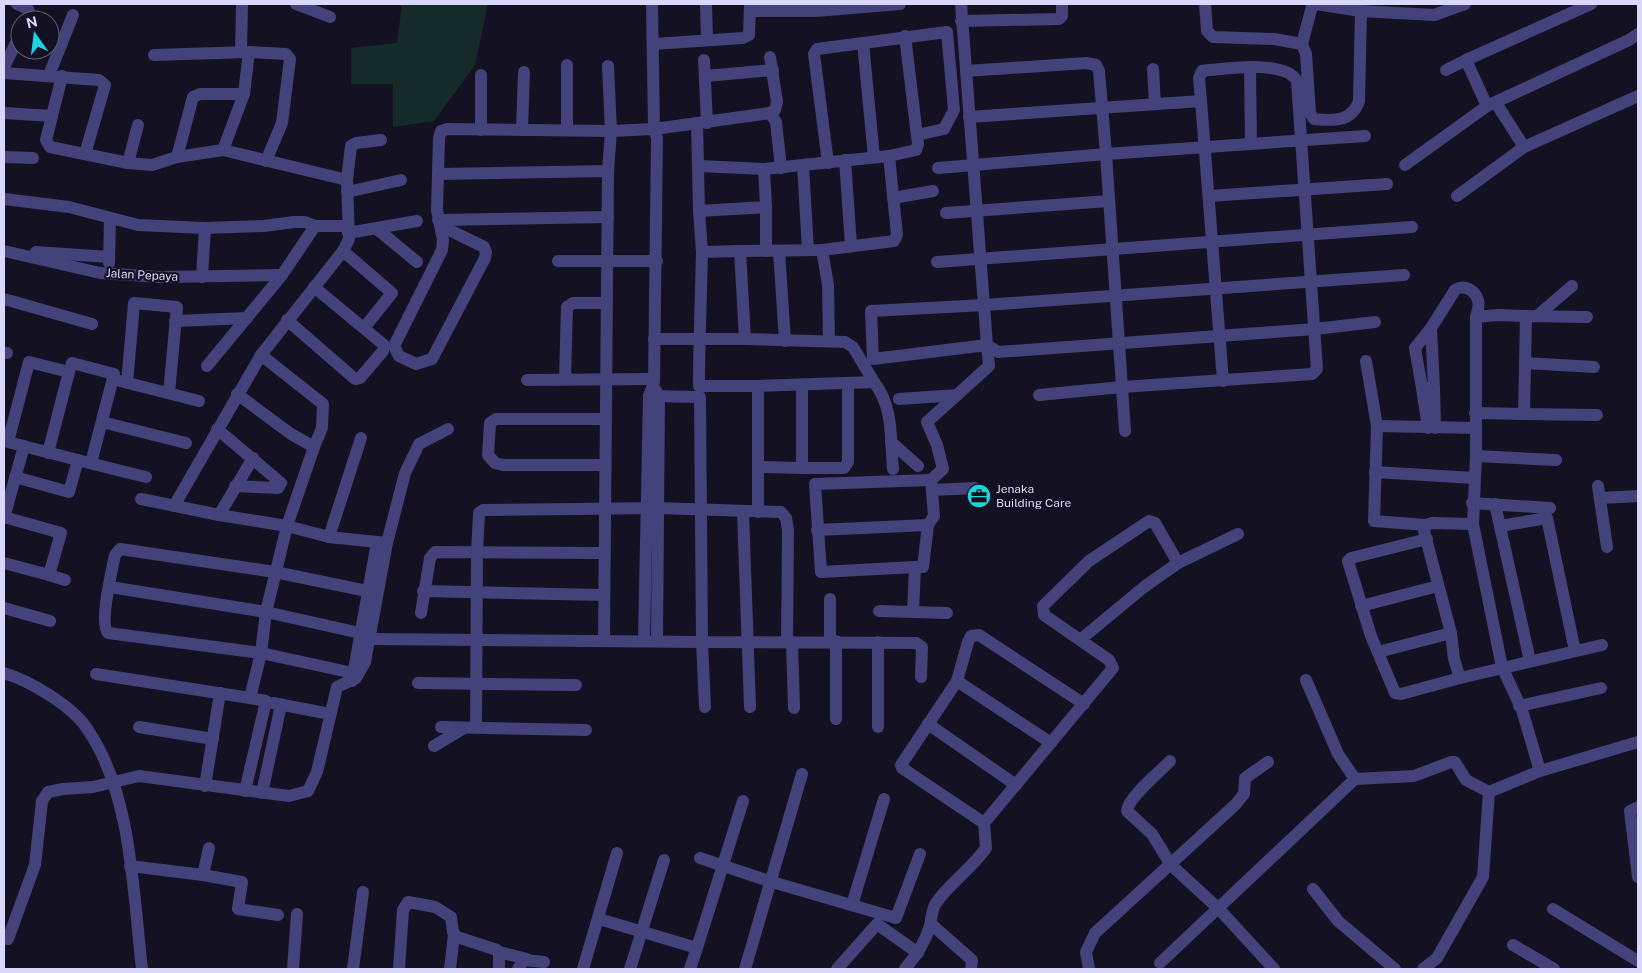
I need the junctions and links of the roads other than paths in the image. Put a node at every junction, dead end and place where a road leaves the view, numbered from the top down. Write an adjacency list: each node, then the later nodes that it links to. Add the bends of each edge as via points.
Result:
1 (17, 4): 16 (street)
2 (242, 4): 27 (street)
3 (296, 4): 19 (street)
4 (652, 4): 26 (street)
5 (661, 4): 26 (street)
6 (706, 4): 23 (street)
7 (900, 4): 13 (street)
8 (961, 4): 20 (street)
9 (1062, 4): 20 (street, via 1059,19)
10 (1205, 4): 25 (street, via 1207,31 1213,37 1274,39)
11 (1465, 4): 15 (street, via 1434,15)
12 (1592, 4): 32 (street)
13 (868, 6): 14 (street, via 816,11)
14 (750, 7): 23 (street, via 748,36)
15 (1380, 9): 17 (street)
16 (28, 10)
17 (1361, 11): 25 (street, via 1312,6); 25 (street, via 1359,101 1357,108 1348,116 1329,121 1311,116 1306,54)
18 (74, 15): 43 (street)
19 (330, 17)
20 (961, 21): 40 (street)
21 (1638, 34): 50 (street)
22 (905, 36): 24 (street); 63 (street); 63 (street, via 944,30 949,35 954,110 944,129)
23 (707, 40): 26 (street)
24 (863, 43): 76 (street); 81 (street, via 814,51)
25 (1302, 44)
26 (657, 49): 62 (street)
27 (245, 52): 29 (street); 46 (street); 79 (street, via 286,54 290,59 282,123)
28 (10, 55): 35 (street)
29 (154, 55)
30 (770, 57): 38 (street)
31 (704, 60): 45 (street)
32 (1466, 60): 39 (street); 50 (street)
33 (567, 65): 60 (street)
34 (608, 66): 61 (street)
35 (4, 67)
36 (1250, 67): 48 (street, via 1202,70 1199,78); 66 (street, via 1272,68 1295,77); 67 (street)
37 (1153, 69): 49 (street)
38 (773, 70): 45 (street); 53 (street, via 777,102 775,110)
39 (1446, 70)
40 (966, 71): 51 (street, via 1092,63 1099,71); 55 (street)
41 (524, 72): 59 (street)
42 (4, 73): 43 (street)
43 (55, 75): 54 (street); 71 (street, via 99,80 105,85)
44 (481, 76): 58 (street)
45 (706, 76): 56 (street)
46 (244, 94): 70 (street); 75 (street, via 200,94 192,97)
47 (1638, 96): 69 (street)
48 (1201, 102): 49 (street); 68 (street)
49 (1155, 104): 51 (street)
50 (1492, 105): 69 (street); 83 (street)
51 (1102, 108): 55 (street); 72 (street)
52 (4, 113): 54 (street)
53 (770, 113): 56 (street); 86 (street, via 776,122)
54 (52, 116): 71 (street, via 46,140 50,147)
55 (970, 117): 82 (street)
56 (702, 123): 62 (street); 84 (street)
57 (138, 125): 80 (street)
58 (481, 130): 59 (street); 90 (street, via 441,131)
59 (522, 130): 60 (street)
60 (566, 130): 61 (street)
61 (611, 131): 62 (street); 89 (street)
62 (657, 132): 130 (street)
63 (917, 135): 73 (street, via 918,146 914,152)
64 (1365, 136): 66 (street)
65 (381, 140): 93 (street, via 352,146)
66 (1302, 140): 67 (street); 94 (street)
67 (1251, 144): 68 (street)
68 (1206, 147): 72 (street); 96 (street)
69 (1524, 147): 97 (street)
70 (223, 150): 75 (street); 79 (street)
71 (85, 154): 80 (street)
72 (1106, 154): 82 (street); 100 (street)
73 (889, 156): 76 (street); 98 (street)
74 (4, 157): 77 (street)
75 (177, 157): 80 (street, via 152,165)
76 (874, 157): 78 (street)
77 (33, 158)
78 (845, 160): 81 (street); 116 (street)
79 (266, 161): 93 (street)
80 (128, 163)
81 (828, 163): 85 (street)
82 (973, 165): 87 (street); 102 (street)
83 (1405, 165)
84 (699, 166): 88 (street); 103 (street)
85 (804, 166): 86 (street); 118 (street)
86 (781, 168): 88 (street)
87 (938, 168)
88 (764, 169): 101 (street)
89 (608, 171): 90 (street); 105 (street)
90 (439, 174): 108 (street)
91 (401, 180): 93 (street)
92 (1388, 184): 94 (street)
93 (347, 186): 112 (street)
94 (1305, 190): 96 (street); 114 (street)
95 (933, 191): 98 (street)
96 (1209, 196): 115 (street)
97 (1456, 196)
98 (893, 198): 116 (street, via 896,240)
99 (4, 199): 106 (street, via 69,207)
100 (1109, 201): 102 (street); 117 (street)
101 (766, 207): 103 (street); 122 (street)
102 (978, 209): 104 (street); 127 (street)
103 (699, 211): 125 (street)
104 (946, 213)
105 (608, 217): 108 (street); 128 (street)
106 (110, 218): 111 (street, via 138,225); 126 (street)
107 (417, 221): 113 (street)
108 (440, 223): 108 (street, via 484,247 485,258 432,359 416,364 399,356 394,346 442,250)
109 (315, 226): 111 (street, via 294,222); 112 (street); 134 (street)
110 (1412, 227): 114 (street)
111 (205, 228): 136 (street)
112 (348, 229): 113 (street); 124 (street, via 349,238)
113 (378, 229): 131 (street)
114 (1308, 234): 115 (street); 137 (street)
115 (1212, 241): 117 (street); 140 (street)
116 (851, 245): 119 (street)
117 (1112, 248): 127 (street); 141 (street)
118 (808, 250): 119 (street); 123 (street)
119 (822, 250): 160 (street, via 828,285)
120 (4, 251): 126 (street); 133 (street, Jalan Pepaya)
121 (740, 251): 122 (street); 125 (street); 158 (street)
122 (766, 251): 123 (street)
123 (779, 251): 159 (street)
124 (343, 252): 139 (street); 153 (street, via 392,293)
125 (702, 252): 157 (street)
126 (109, 257): 133 (street)
127 (981, 258): 132 (street); 144 (street)
128 (608, 259): 129 (street); 130 (street); 143 (street)
129 (558, 261)
130 (657, 261): 156 (street)
131 (417, 262)
132 (937, 262)
133 (109, 274): 136 (street, Jalan Pepaya)
134 (282, 275): 136 (street, Jalan Pepaya); 148 (street)
135 (1404, 275): 137 (street)
136 (202, 277)
137 (1312, 281): 140 (street); 154 (street)
138 (1572, 286): 145 (street)
139 (314, 287): 149 (street); 153 (street)
140 (1216, 288): 141 (street); 155 (street)
141 (1116, 295): 144 (street); 161 (street)
142 (4, 299): 152 (street)
143 (607, 303): 169 (street); 172 (street, via 573,303 567,307)
144 (985, 305): 162 (street); 162 (street, via 871,311 873,359)
145 (1532, 316): 146 (street); 147 (street); 165 (street)
146 (1476, 317): 188 (street); 194 (street, via 1477,297 1461,287 1455,290 1415,348 1428,388)
147 (1587, 317)
148 (247, 318): 150 (street); 166 (street)
149 (287, 320): 153 (street, via 355,379 360,378 383,351 384,345); 163 (street)
150 (176, 321): 174 (street, via 177,307 134,303); 182 (street)
151 (1375, 322): 154 (street)
152 (92, 324)
153 (364, 328)
154 (1315, 329): 155 (street); 173 (street, via 1318,366 1312,374)
155 (1219, 335): 161 (street); 173 (street)
156 (654, 339): 157 (street); 180 (street)
157 (701, 339): 158 (street); 181 (street)
158 (745, 340): 159 (street)
159 (785, 341): 160 (street)
160 (829, 341): 175 (street, via 845,342 853,347)
161 (1119, 343): 162 (street, via 998,352); 179 (street)
162 (987, 345): 184 (street, via 989,366)
163 (261, 355): 183 (street); 203 (street, via 323,404 322,428)
164 (1366, 362): 193 (street)
165 (1525, 363): 167 (street); 189 (street)
166 (206, 366)
167 (1594, 367)
168 (69, 372): 170 (street, via 72,363 114,374); 202 (street, via 29,362 8,442); 204 (street)
169 (606, 379): 172 (street); 180 (street); 191 (street)
170 (113, 380): 174 (street); 192 (street)
171 (527, 380): 172 (street)
172 (565, 380)
173 (1223, 381): 179 (street)
174 (126, 382): 182 (street)
175 (874, 382): 176 (street); 200 (street, via 886,401)
176 (848, 384): 178 (street); 213 (street, via 847,466)
177 (758, 386): 178 (street); 181 (street); 212 (street)
178 (802, 386): 213 (street)
179 (1122, 387): 185 (street); 198 (street)
180 (654, 389): 181 (street); 229 (street)
181 (700, 391): 232 (street)
182 (169, 393): 187 (street)
183 (237, 394): 196 (street); 203 (street)
184 (957, 395): 186 (street); 219 (street, via 927,422 943,469)
185 (1039, 395)
186 (899, 399)
187 (199, 401)
188 (1475, 413): 189 (street); 195 (street)
189 (1524, 414): 190 (street)
190 (1597, 415)
191 (606, 419): 210 (street); 210 (street, via 496,419 490,423 488,455 503,465)
192 (102, 422): 201 (street); 209 (street)
193 (1377, 426): 194 (street); 215 (street)
194 (1431, 428): 195 (street)
195 (1476, 428): 205 (street)
196 (217, 429): 206 (street); 228 (street)
197 (448, 429): 246 (street, via 419,444 405,473)
198 (1125, 431)
199 (361, 438): 244 (street)
200 (891, 442): 211 (street); 214 (street)
201 (186, 443)
202 (24, 446): 204 (street); 216 (street)
203 (314, 447): 223 (street)
204 (48, 453): 207 (street)
205 (1476, 456): 208 (street); 218 (street)
206 (253, 458): 220 (street); 221 (street, via 279,480)
207 (78, 460): 209 (street); 216 (street, via 69,492)
208 (1556, 460)
209 (91, 463): 217 (street)
210 (605, 466): 231 (street)
211 (918, 466)
212 (758, 467): 213 (street); 234 (street)
213 (802, 468)
214 (893, 469)
215 (1375, 472): 218 (street); 239 (street, via 1374,521)
216 (16, 477): 236 (street)
217 (146, 477)
218 (1474, 478): 226 (street)
219 (932, 485): 222 (street); 238 (street, via 934,516); 242 (street, via 815,484)
220 (235, 486): 221 (street); 235 (street)
221 (280, 486): 223 (street)
222 (975, 488)
223 (297, 496): 240 (street)
224 (1638, 496): 247 (street, via 1599,492)
225 (141, 499): 228 (street)
226 (1472, 502): 227 (street); 237 (street)
227 (1495, 504): 230 (street); 241 (street)
228 (174, 506): 235 (street)
229 (651, 508): 231 (street); 232 (street); 276 (street)
230 (1550, 508)
231 (604, 509): 248 (street, via 483,510 479,513); 249 (street)
232 (701, 509): 233 (street); 278 (street)
233 (744, 512): 234 (street); 279 (street)
234 (758, 512): 280 (street, via 781,512 786,518)
235 (219, 515): 240 (street)
236 (4, 518): 254 (street, via 61,533)
237 (1473, 524): 239 (street, via 1435,522); 287 (street)
238 (928, 525): 242 (street); 252 (street, via 923,567)
239 (1426, 525): 245 (street)
240 (287, 526): 244 (street); 253 (street)
241 (1500, 526): 283 (street, via 1547,518); 286 (street)
242 (817, 530): 252 (street, via 820,572)
243 (1238, 534): 251 (street)
244 (329, 537): 246 (street)
245 (1427, 539): 256 (street); 263 (street, via 1349,559)
246 (382, 543): 258 (street); 272 (street)
247 (1607, 547)
248 (477, 552): 249 (street); 259 (street, via 431,554); 260 (street)
249 (604, 552): 261 (street)
250 (4, 563): 254 (street)
251 (1178, 563): 275 (street); 275 (street, via 1155,523 1150,521 1089,561 1042,607 1044,615)
252 (915, 567): 267 (street)
253 (276, 572): 257 (street, via 120,549 115,555); 258 (street); 266 (street)
254 (49, 575): 255 (street)
255 (65, 580)
256 (1438, 586): 263 (street); 271 (street)
257 (110, 587): 266 (street); 285 (street, via 104,626 108,633)
258 (367, 591): 272 (street)
259 (423, 591): 260 (street); 268 (street)
260 (478, 592): 261 (street); 273 (street)
261 (604, 595): 274 (street)
262 (830, 599): 277 (street)
263 (1361, 606): 284 (street)
264 (4, 608): 270 (street)
265 (879, 611): 267 (street)
266 (266, 612): 272 (street); 285 (street)
267 (913, 612): 269 (street)
268 (421, 613)
269 (947, 613)
270 (50, 621)
271 (1451, 633): 284 (street); 292 (street)
272 (365, 636): 273 (street); 290 (street, via 361,673)
273 (477, 640): 274 (street); 296 (street)
274 (604, 640): 276 (street)
275 (1080, 640): 302 (street, via 1109,660 1113,668)
276 (650, 641): 278 (street)
277 (833, 641): 280 (street); 281 (street); 309 (street)
278 (702, 642): 279 (street); 305 (street)
279 (749, 642): 280 (street); 306 (street)
280 (789, 642): 307 (street)
281 (878, 642): 291 (street, via 920,644); 314 (street)
282 (1602, 645): 283 (street)
283 (1575, 651): 286 (street)
284 (1378, 652): 292 (street, via 1395,692 1401,694)
285 (260, 653): 290 (street); 300 (street)
286 (1530, 661): 287 (street)
287 (1502, 667): 292 (street); 304 (street)
288 (4, 673): 325 (street, via 47,694 87,728)
289 (96, 674): 299 (street)
290 (353, 677): 308 (street, via 337,688)
291 (921, 677)
292 (1460, 678)
293 (1306, 680): 324 (street, via 1338,754)
294 (957, 681): 302 (street, via 968,642 971,636 979,635); 310 (street); 317 (street)
295 (418, 683): 296 (street)
296 (476, 685): 297 (street); 311 (street)
297 (576, 685)
298 (1601, 688): 304 (street)
299 (220, 693): 300 (street); 316 (street)
300 (250, 698): 301 (street)
301 (266, 701): 303 (street); 328 (street)
302 (1084, 704): 317 (street)
303 (281, 705): 308 (street); 330 (street)
304 (1519, 706): 322 (street)
305 (705, 707)
306 (750, 707)
307 (794, 708)
308 (330, 714): 330 (street, via 317,772 308,790 289,796)
309 (836, 719)
310 (928, 724): 326 (street); 334 (street, via 901,762 902,768)
311 (471, 726): 313 (street); 315 (street); 319 (street)
312 (139, 727): 316 (street)
313 (441, 727)
314 (878, 728)
315 (586, 730)
316 (212, 739): 327 (street)
317 (1050, 742): 326 (street)
318 (1638, 742): 322 (street)
319 (434, 746)
320 (1170, 761): 340 (street, via 1134,796 1127,811 1152,834)
321 (1268, 762): 340 (street, via 1245,778 1244,794 1239,801)
322 (1540, 771): 329 (street)
323 (802, 774): 345 (street)
324 (1355, 779): 329 (street, via 1414,776 1455,762 1470,783); 349 (street)
325 (114, 781): 327 (street, via 140,776); 341 (street); 357 (street, via 48,792 42,801 35,865)
326 (1016, 785): 334 (street)
327 (205, 786): 328 (street)
328 (245, 791): 330 (street)
329 (1489, 792): 383 (street, via 1483,877 1437,958)
330 (262, 793)
331 (884, 799): 348 (street)
332 (743, 801): 342 (street)
333 (1638, 807): 344 (street, via 1630,811)
334 (984, 823): 354 (street, via 986,848 936,904)
335 (209, 848): 343 (street)
336 (616, 853): 353 (street)
337 (920, 854): 348 (street, via 896,918)
338 (700, 858): 342 (street)
339 (664, 860): 355 (street)
340 (1171, 865): 349 (street); 380 (street, via 1095,933 1086,952)
341 (130, 866): 343 (street); 366 (street)
342 (723, 867): 345 (street); 359 (street)
343 (202, 875): 352 (street, via 242,882 238,909)
344 (1638, 877)
345 (772, 882): 348 (street); 376 (street)
346 (1313, 889): 382 (street, via 1338,920)
347 (363, 892): 368 (street)
348 (852, 905)
349 (1219, 909): 365 (street); 381 (street)
350 (1554, 909): 364 (street)
351 (297, 914): 367 (street)
352 (278, 915)
353 (598, 919): 355 (street); 373 (street)
354 (931, 924): 361 (street); 379 (street, via 972,960)
355 (643, 931): 359 (street); 374 (street)
356 (454, 935): 360 (street); 369 (street, via 448,914 435,907 408,902 403,910); 370 (street)
357 (8, 939)
358 (1513, 945): 384 (street)
359 (697, 948): 375 (street)
360 (499, 952): 362 (street); 371 (street)
361 (918, 953): 377 (street, via 877,924); 378 (street)
362 (527, 959): 363 (street); 372 (street)
363 (544, 962)
364 (1638, 962): 385 (street)
365 (1160, 963)
366 (142, 969)
367 (294, 969)
368 (353, 969)
369 (399, 969)
370 (450, 969)
371 (499, 969)
372 (518, 969)
373 (583, 969)
374 (630, 969)
375 (690, 969)
376 (745, 969)
377 (837, 969)
378 (905, 969)
379 (971, 969)
380 (1089, 969)
381 (1274, 969)
382 (1395, 969)
383 (1423, 969)
384 (1554, 969)
385 (1634, 969)

